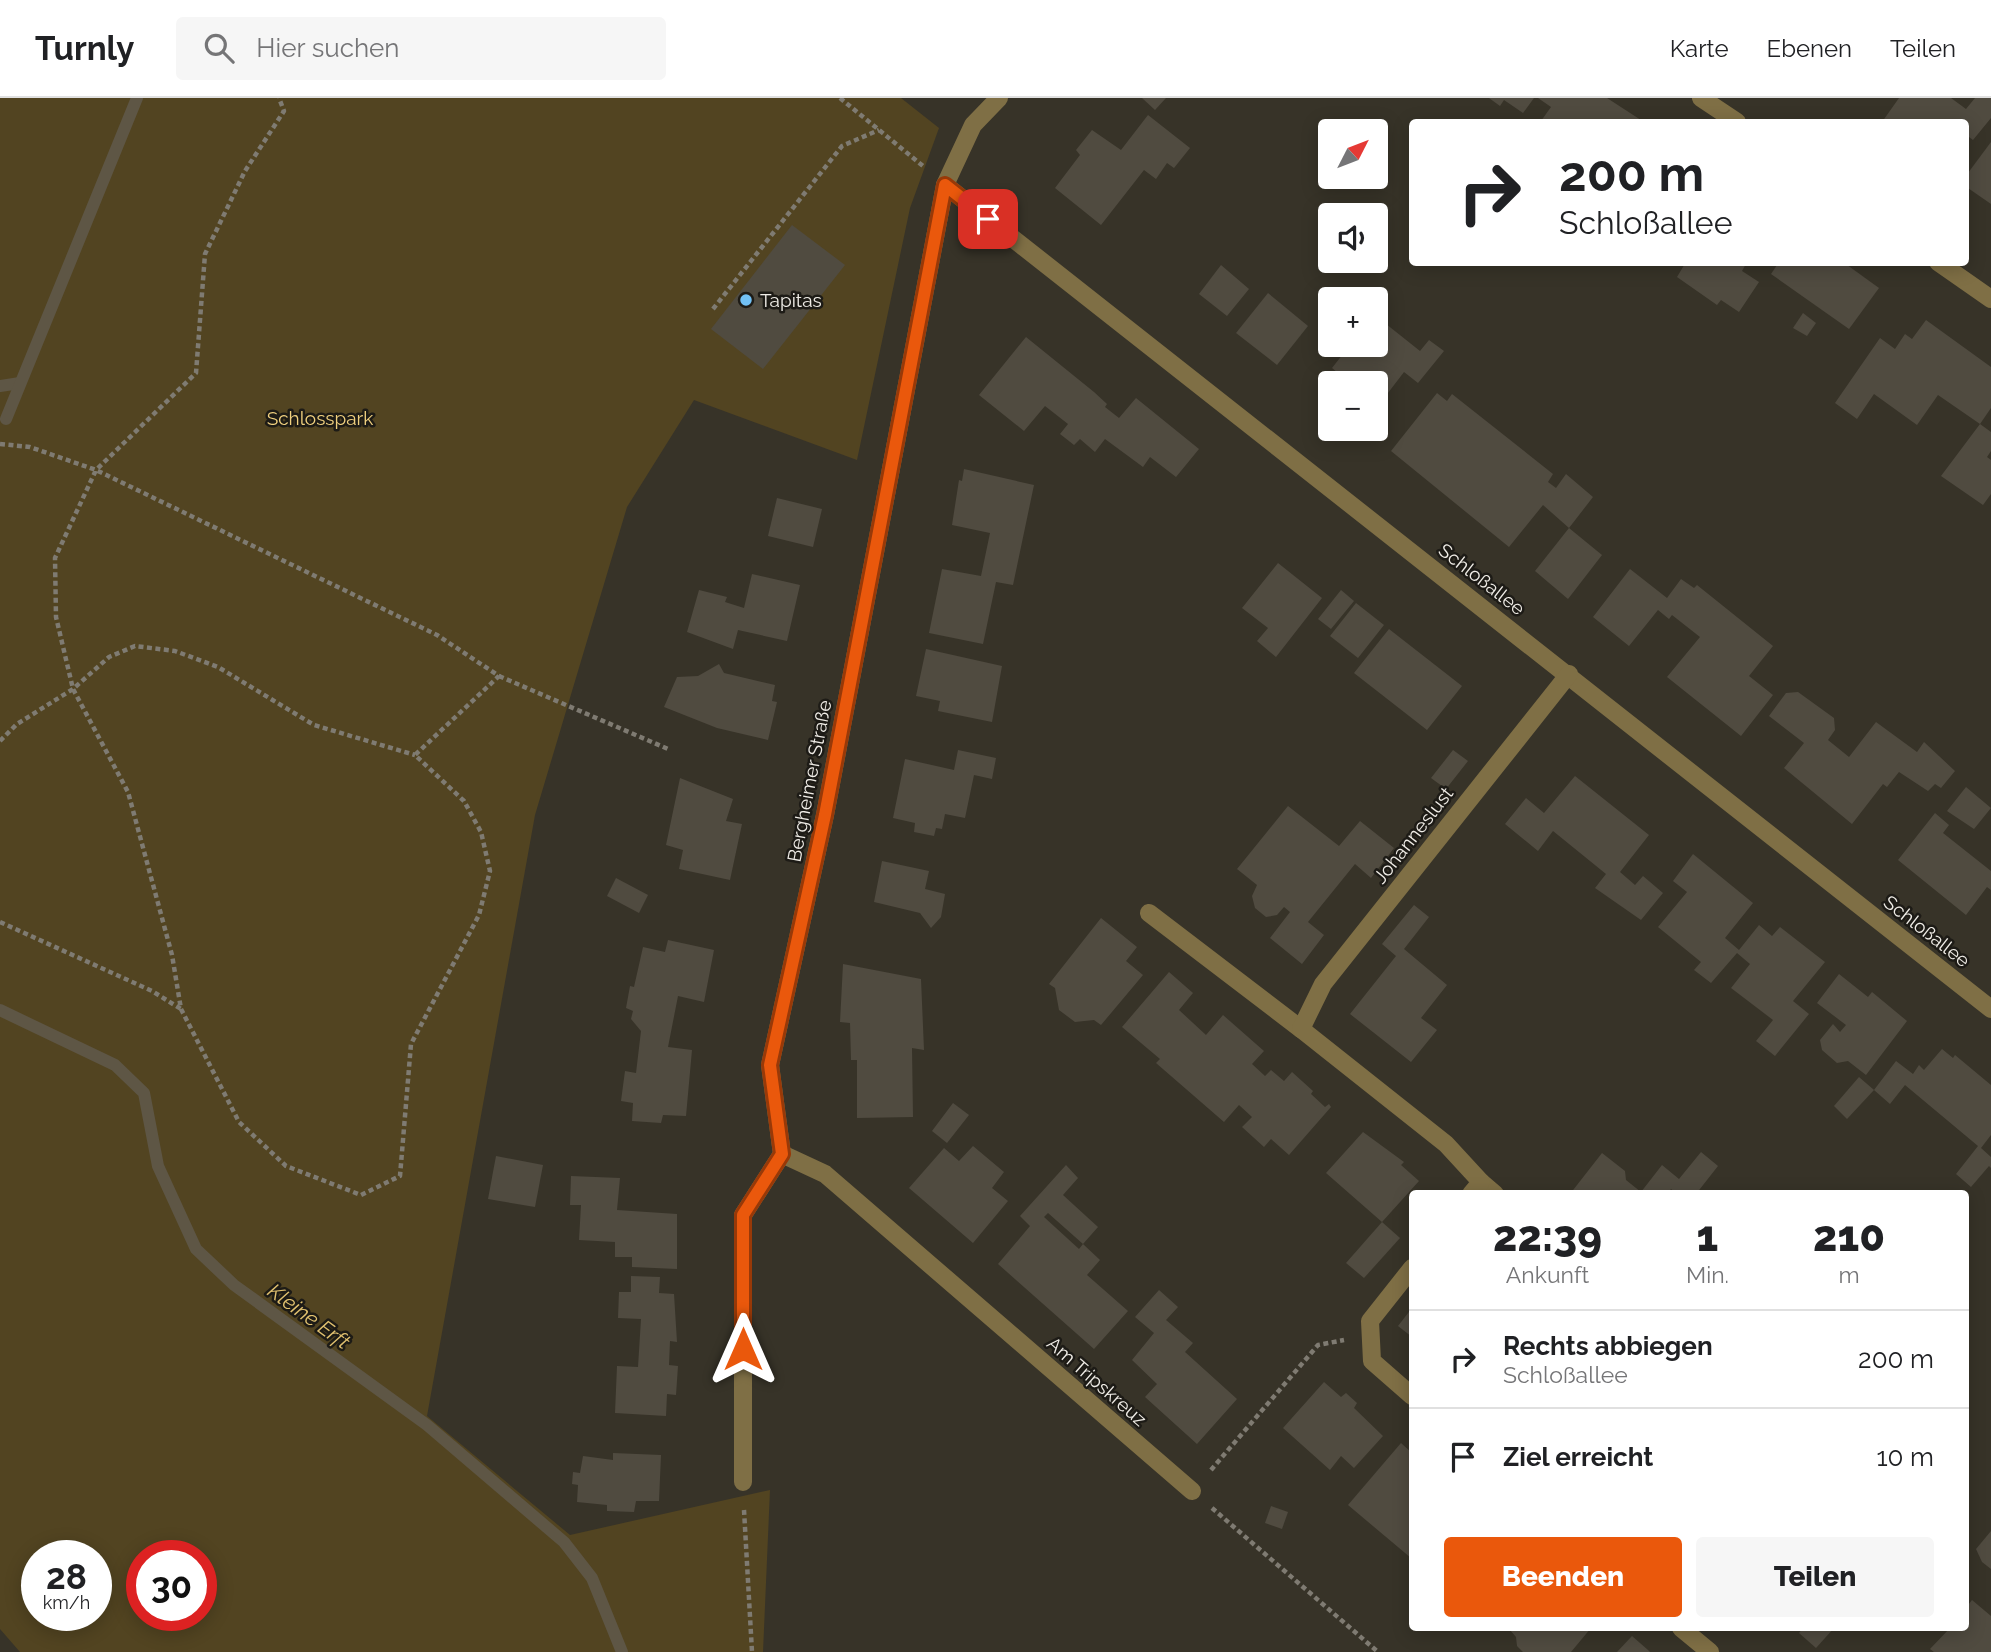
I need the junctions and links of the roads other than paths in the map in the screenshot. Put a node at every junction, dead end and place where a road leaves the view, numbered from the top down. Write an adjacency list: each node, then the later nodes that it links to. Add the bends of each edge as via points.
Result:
1 (999, 98): 4 (street, Bergheimer Straße, via 973,125)
2 (1701, 98): 3 (street)
3 (1732, 119)
4 (945, 185): 7 (street, Schloßallee); 11 (street, Bergheimer Straße, via 825,815 770,1065)
5 (1944, 266): 6 (street)
6 (1991, 299)
7 (1569, 674): 9 (street, Schloßallee); 10 (street, Johanneslust, via 1323,984)
8 (1149, 914): 10 (street)
9 (1991, 1009)
10 (1301, 1029): 12 (street, via 1446,1144)
11 (782, 1154): 15 (street, via 743,1215); 16 (street, Am Tripskreuz, via 825,1174)
12 (1476, 1188)
13 (1409, 1272): 14 (street, via 1370,1321 1372,1362)
14 (1409, 1393)
15 (743, 1482)
16 (1192, 1491)
17 (1685, 1631): 18 (street)
18 (1710, 1652)

